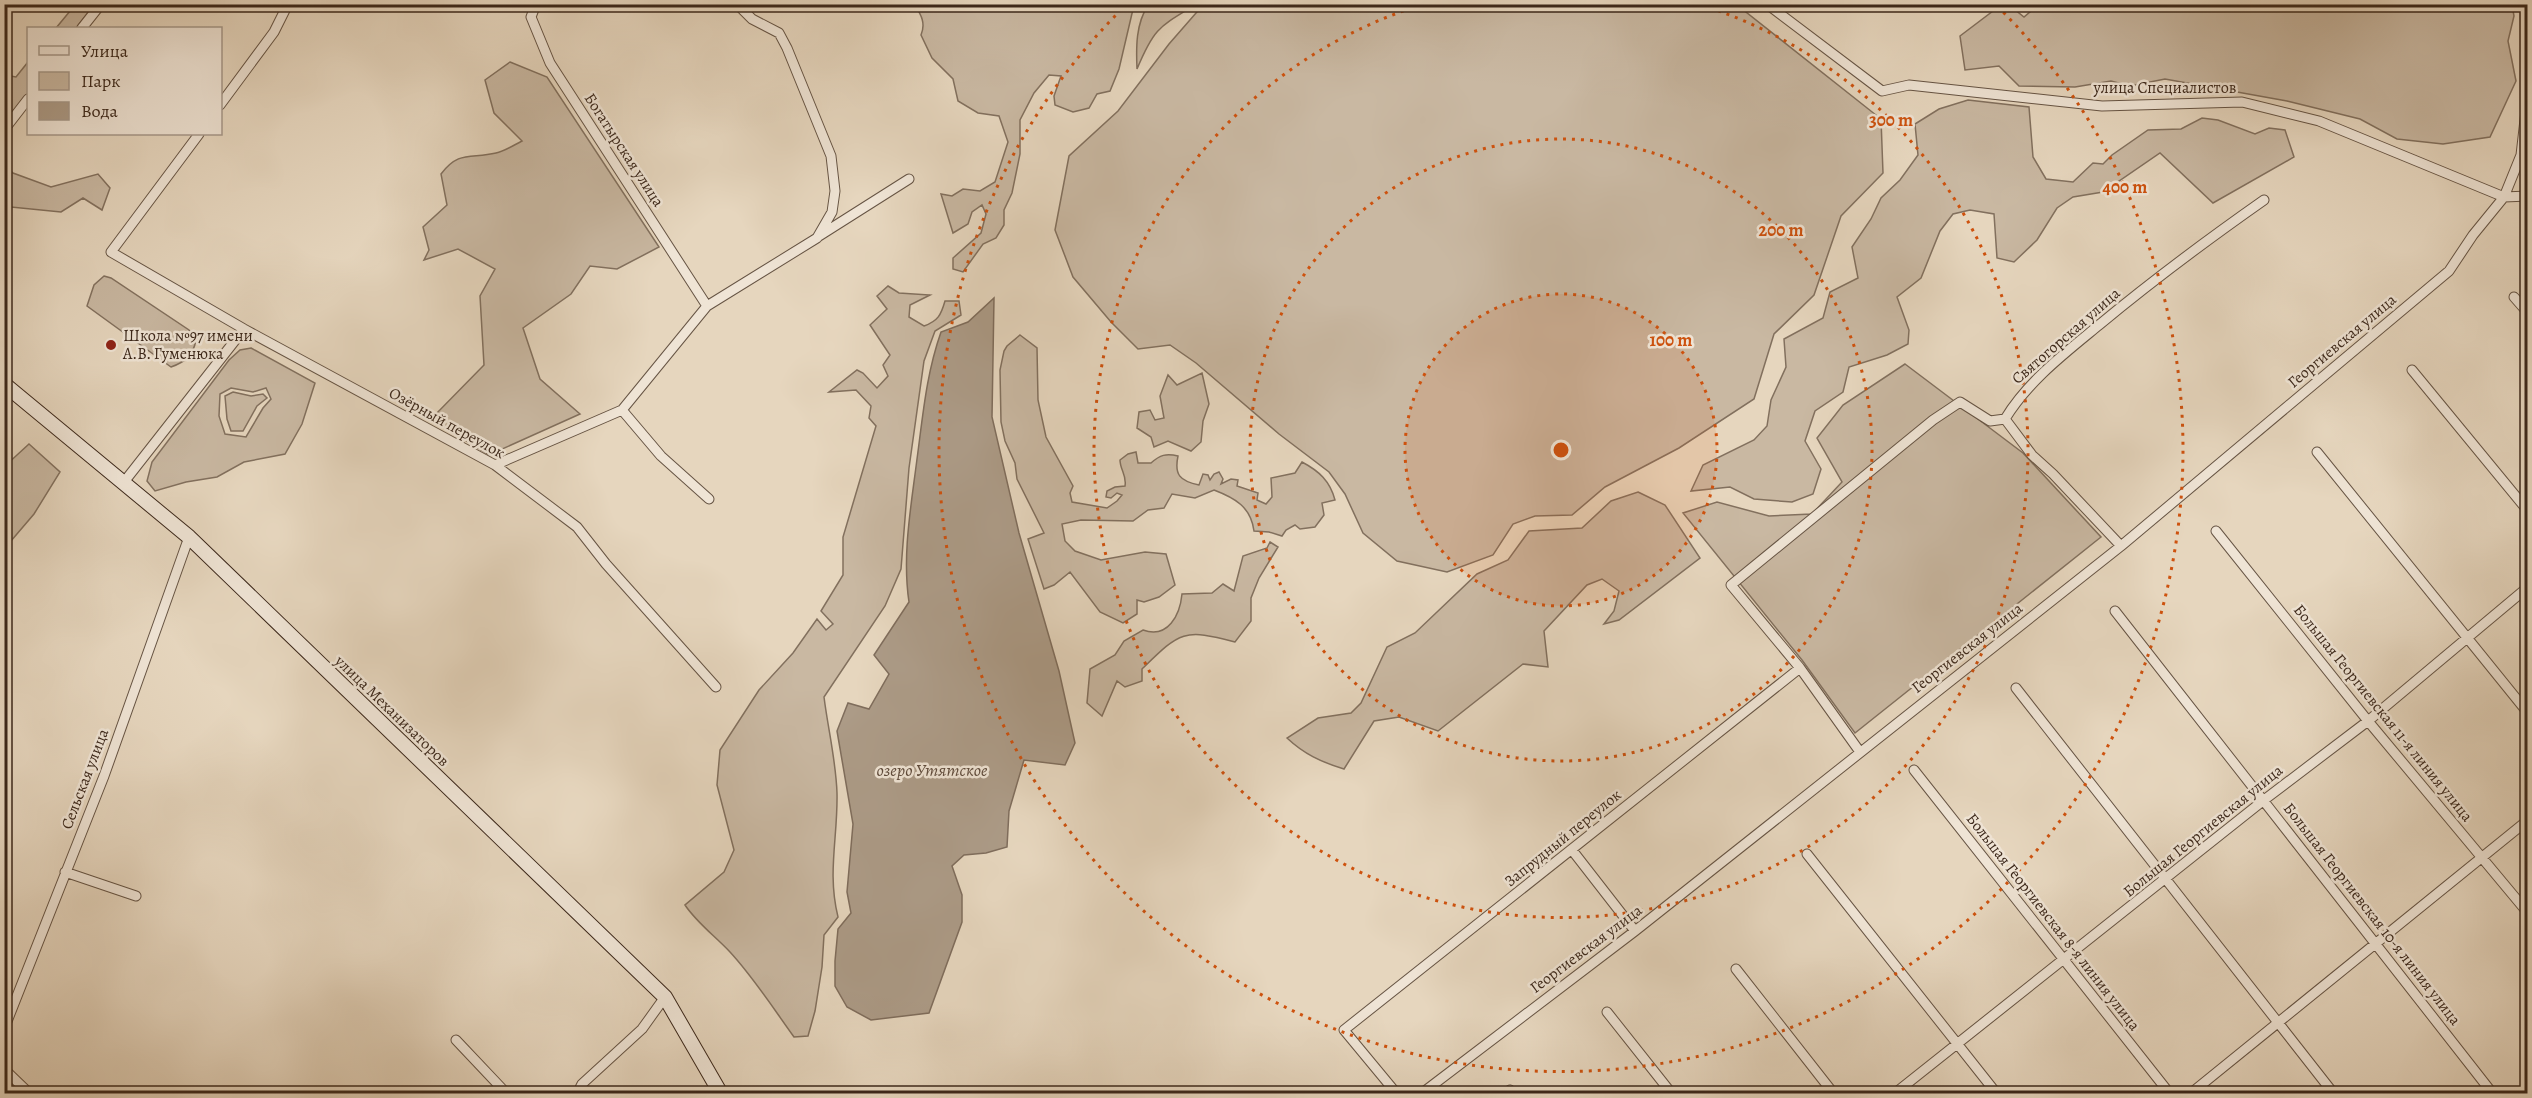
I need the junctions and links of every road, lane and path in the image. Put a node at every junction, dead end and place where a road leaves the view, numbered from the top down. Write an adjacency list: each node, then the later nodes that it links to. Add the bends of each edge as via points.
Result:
1 (101, 4): 6 (street)
2 (288, 4): 9 (street, via 274,32)
3 (536, 4): 18 (street, Богатырская улица, via 531,17 550,63)
4 (737, 4): 16 (street, via 752,19 778,33 831,156 835,191 832,212)
5 (1767, 4): 14 (street, улица Специалистов, via 1882,91 1909,84 2102,105 2242,102 2319,121)
6 (83, 27)
7 (2528, 93): 14 (street, Георгиевская улица, via 2521,154)
8 (27, 100): 10 (street)
9 (222, 102)
10 (4, 130)
11 (198, 135): 20 (street, Озёрный переулок, via 111,252)
12 (909, 179): 16 (street)
13 (2528, 196): 14 (street)
14 (2504, 197): 32 (street, Георгиевская улица, via 2449,271)
15 (2264, 200): 24 (street, Святогорская улица, via 2164,272 2064,354 2019,397)
16 (817, 238): 18 (street)
17 (2514, 297): 19 (street)
18 (707, 306): 23 (street)
19 (2528, 313)
20 (244, 329): 26 (street, Озёрный переулок); 27 (street)
21 (2412, 370): 29 (street)
22 (4, 384): 27 (street, улица Механизаторов)
23 (622, 410): 26 (street); 28 (street, via 661,456)
24 (2005, 419): 32 (street, via 2032,455); 36 (street, via 1990,421 1960,402 1731,585)
25 (2317, 452): 35 (street)
26 (495, 465): 37 (street, Озёрный переулок, via 577,527)
27 (124, 482): 31 (street, улица Механизаторов)
28 (709, 499)
29 (2528, 512)
30 (2216, 531): 40 (street, Большая Георгиевская 11-я линия улица)
31 (189, 537): 48 (street, Сельская улица, via 104,776); 56 (street, улица Механизаторов)
32 (2121, 546): 41 (street, Георгиевская улица)
33 (2528, 587): 35 (street, Большая Георгиевская улица)
34 (2115, 611): 43 (street, Большая Георгиевская 10-я линия улица)
35 (2466, 637): 39 (street); 40 (street, Большая Георгиевская улица)
36 (1800, 668): 41 (street); 45 (street, Запрудный переулок)
37 (716, 687)
38 (2016, 688): 49 (street)
39 (2528, 713)
40 (2368, 721): 43 (street, Большая Георгиевская улица); 47 (street, Большая Георгиевская 11-я линия улица)
41 (1860, 752): 52 (street, Георгиевская улица)
42 (1914, 770): 54 (street, Большая Георгиевская 8-я линия улица)
43 (2264, 800): 49 (street, Большая Георгиевская улица); 53 (street, Большая Георгиевская 10-я линия улица)
44 (2528, 820): 47 (street)
45 (1572, 850): 52 (street); 67 (street, Запрудный переулок, via 1344,1030)
46 (1807, 854): 61 (street)
47 (2481, 856): 51 (street, Большая Георгиевская 11-я линия улица); 53 (street)
48 (65, 872): 50 (street); 59 (street, Сельская улица)
49 (2165, 880): 54 (street, Большая Георгиевская улица); 58 (street)
50 (136, 896)
51 (2528, 913)
52 (1635, 931): 68 (street, Георгиевская улица)
53 (2375, 944): 58 (street); 76 (street, Большая Георгиевская 10-я линия улица)
54 (2063, 960): 61 (street, Большая Георгиевская улица); 73 (street, Большая Георгиевская 8-я линия улица)
55 (1736, 969): 70 (street)
56 (665, 997): 65 (street, via 642,1029 582,1084); 66 (street, улица Механизаторов)
57 (1607, 1012): 69 (street)
58 (2280, 1023): 74 (street); 75 (street)
59 (4, 1029)
60 (456, 1040): 64 (street)
61 (1957, 1044): 71 (street, Большая Георгиевская улица); 72 (street)
62 (4, 1069): 63 (street)
63 (30, 1094)
64 (507, 1094)
65 (577, 1094)
66 (721, 1094)
67 (1397, 1094)
68 (1421, 1094)
69 (1672, 1094)
70 (1834, 1094)
71 (1894, 1094)
72 (1997, 1094)
73 (2170, 1094)
74 (2190, 1094)
75 (2334, 1094)
76 (2493, 1094)

